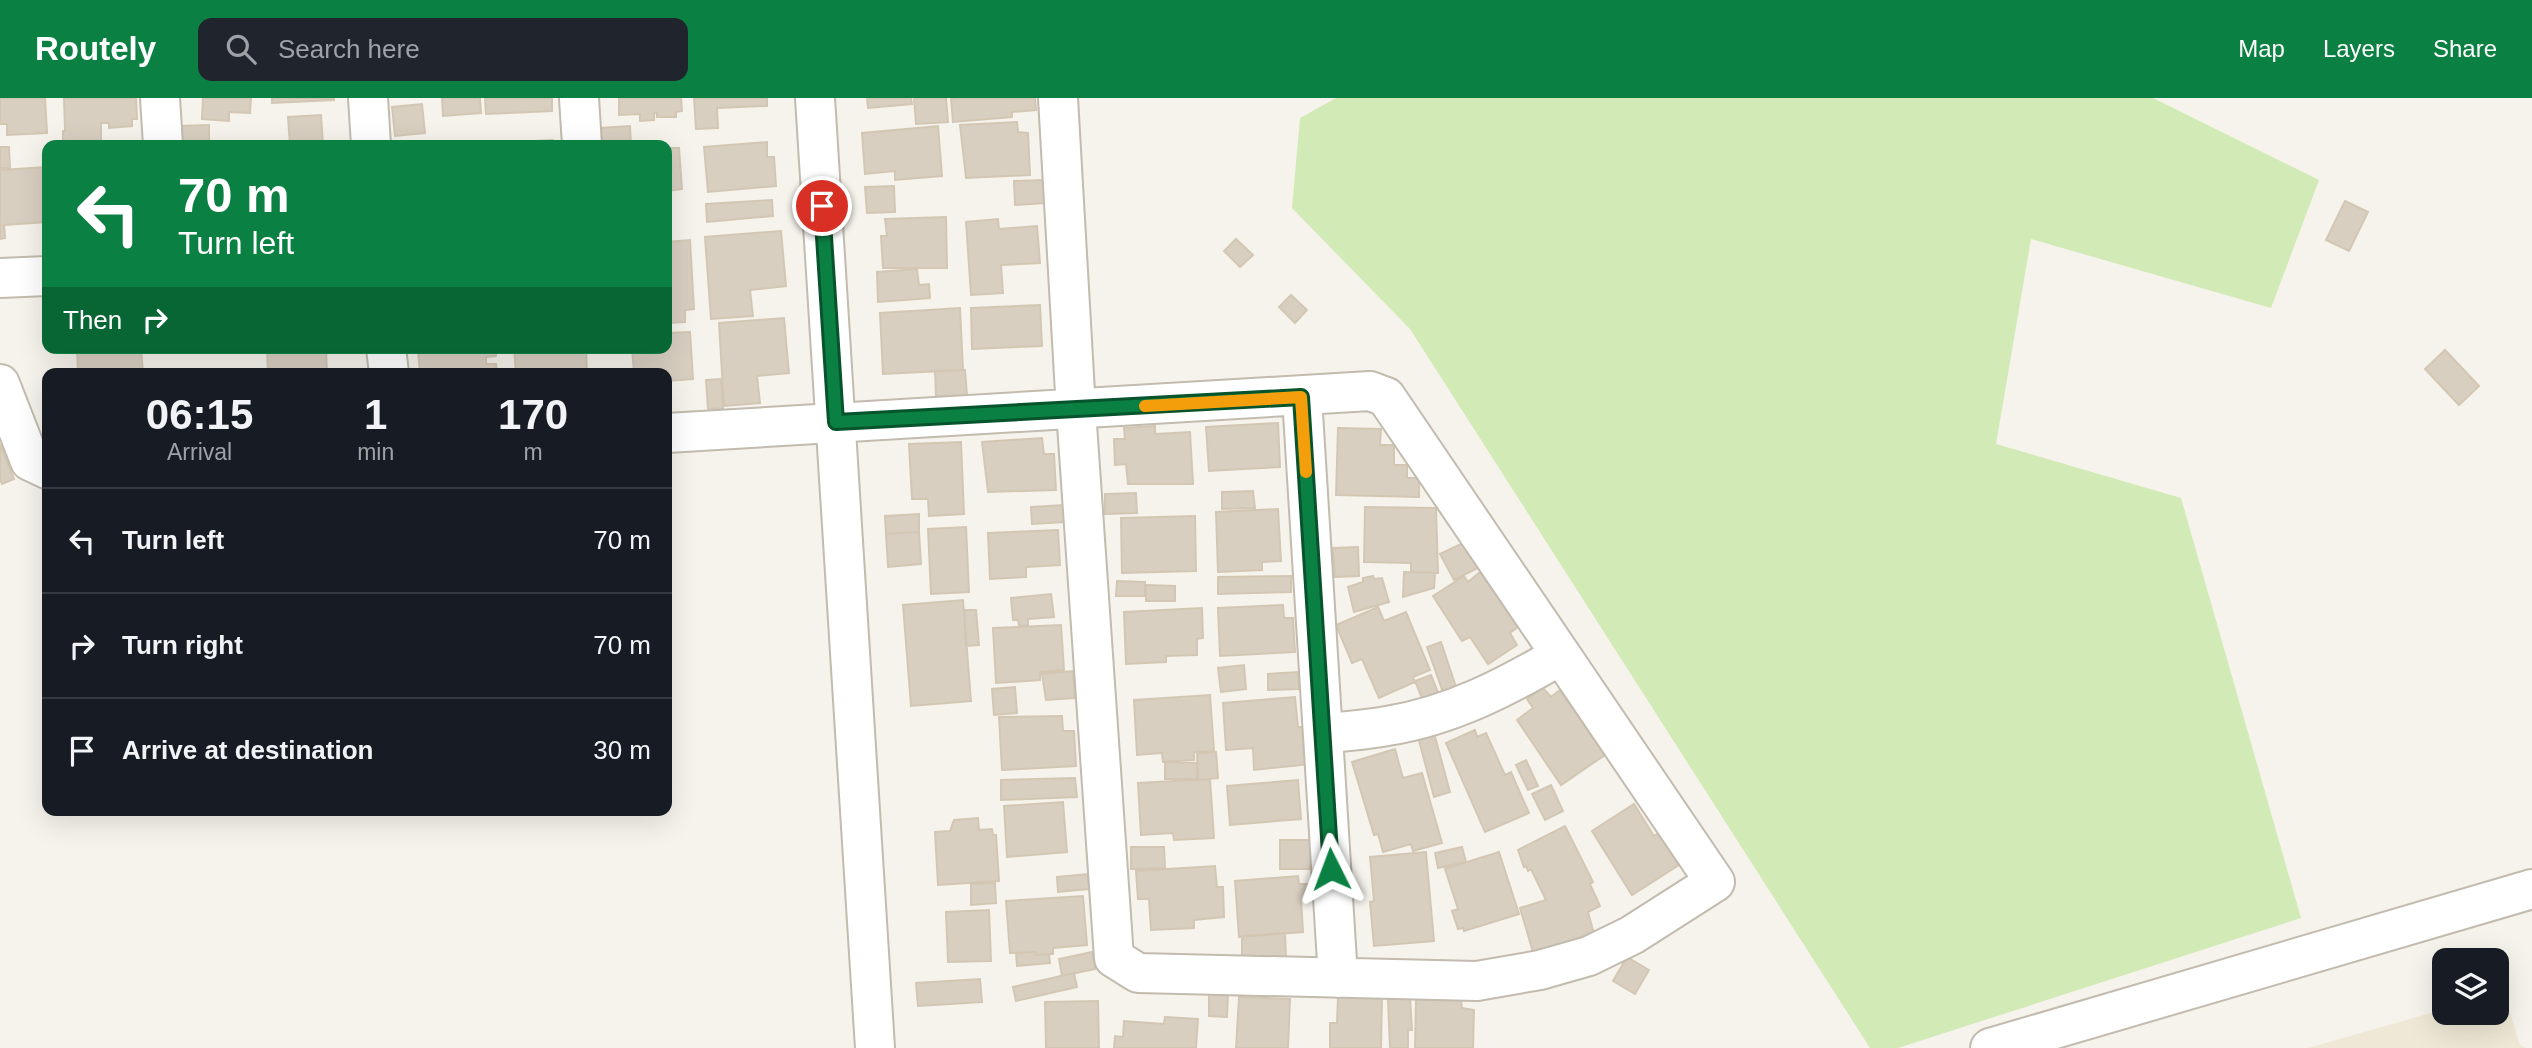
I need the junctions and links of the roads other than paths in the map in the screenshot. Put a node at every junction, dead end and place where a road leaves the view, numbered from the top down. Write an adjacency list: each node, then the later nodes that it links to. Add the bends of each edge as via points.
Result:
1 (160, 98): 6 (street)
2 (368, 98): 7 (street)
3 (579, 98): 8 (street)
4 (815, 98): 14 (street)
5 (1058, 98): 13 (street)
6 (163, 140)
7 (371, 140)
8 (582, 140)
9 (42, 276): 10 (street)
10 (0, 278)
11 (0, 384): 16 (street, via 30,461)
12 (1301, 397): 13 (street); 17 (street, via 1370,391 1386,397); 18 (street)
13 (1076, 410): 14 (street); 20 (street, via 1114,957 1138,973)
14 (836, 422): 15 (street); 21 (street)
15 (672, 433)
16 (42, 467)
17 (1561, 655): 18 (street, via 1511,684 1457,707 1388,726); 20 (street, via 1715,882 1633,936 1589,956 1540,970 1477,981)
18 (1323, 734): 20 (street)
19 (2532, 889): 22 (street)
20 (1338, 978)
21 (875, 1048)
22 (1990, 1048)

